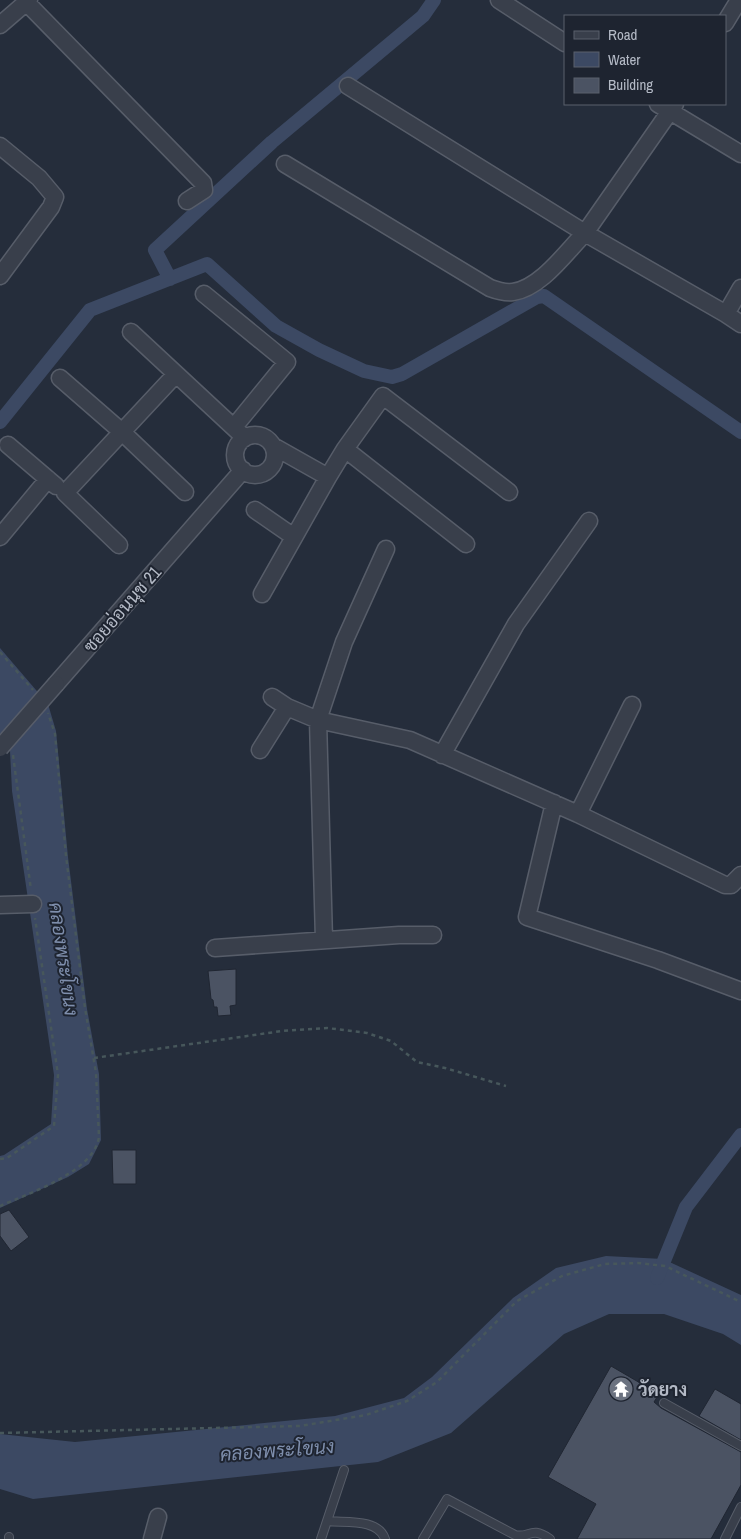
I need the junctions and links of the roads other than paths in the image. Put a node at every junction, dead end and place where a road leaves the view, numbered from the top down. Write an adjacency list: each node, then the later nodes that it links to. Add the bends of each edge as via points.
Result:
1 (499, 0): 6 (street)
2 (739, 0): 4 (street)
3 (27, 1): 5 (street); 12 (street, via 203,183 202,192)
4 (726, 21)
5 (0, 26)
6 (564, 42)
7 (348, 86): 13 (street)
8 (668, 106): 10 (street); 13 (street)
9 (0, 146): 14 (street, via 39,178 55,196 51,208)
10 (741, 154)
11 (285, 164): 13 (street, via 501,292 513,292 536,283)
12 (187, 201)
13 (585, 233): 17 (street)
14 (0, 276)
15 (741, 288): 17 (street)
16 (204, 294): 23 (street, via 287,362)
17 (726, 314): 18 (street)
18 (741, 324)
19 (131, 332): 20 (street)
20 (176, 374): 22 (street); 23 (street)
21 (60, 378): 22 (street)
22 (122, 432): 30 (street); 32 (street)
23 (240, 432): 25 (street, via 264,437); 27 (street, via 235,453 238,466)
24 (8, 445): 29 (street)
25 (273, 446): 27 (street, via 275,459 268,470 255,475); 28 (street)
26 (345, 449): 28 (street); 31 (street, via 383,396); 37 (street)
27 (243, 470): 45 (street, ซอยอ่อนนุช 21, bridge, via 56,684)
28 (328, 477): 35 (street)
29 (48, 479): 32 (street); 36 (street)
30 (186, 492)
31 (510, 492)
32 (65, 494): 38 (street)
33 (254, 510): 35 (street)
34 (589, 521): 47 (street, via 516,624)
35 (294, 536): 40 (street)
36 (0, 537)
37 (466, 544)
38 (119, 545)
39 (386, 549): 44 (street, via 344,642)
40 (262, 594)
41 (272, 698): 43 (street)
42 (632, 705): 49 (street)
43 (287, 706): 44 (street); 46 (street)
44 (318, 720): 47 (street, via 410,740); 54 (street)
45 (6, 749)
46 (260, 750)
47 (442, 755): 48 (street)
48 (554, 803): 49 (street); 56 (street, via 527,917 658,960)
49 (578, 814): 50 (street, via 725,885 731,885)
50 (741, 875)
51 (33, 904): 52 (street)
52 (0, 905)
53 (433, 935): 54 (street)
54 (324, 940): 55 (street)
55 (215, 948)
56 (741, 992)
57 (664, 1404): 58 (lane)
58 (741, 1446)
59 (344, 1470): 62 (lane)
60 (741, 1507): 68 (lane)
61 (158, 1517): 63 (street)
62 (328, 1521): 64 (lane); 65 (lane, via 358,1522 378,1529)
63 (152, 1539)
64 (321, 1539)
65 (385, 1539)
66 (423, 1539): 67 (lane, via 446,1499 515,1535 532,1532)
67 (550, 1539)
68 (725, 1539)

